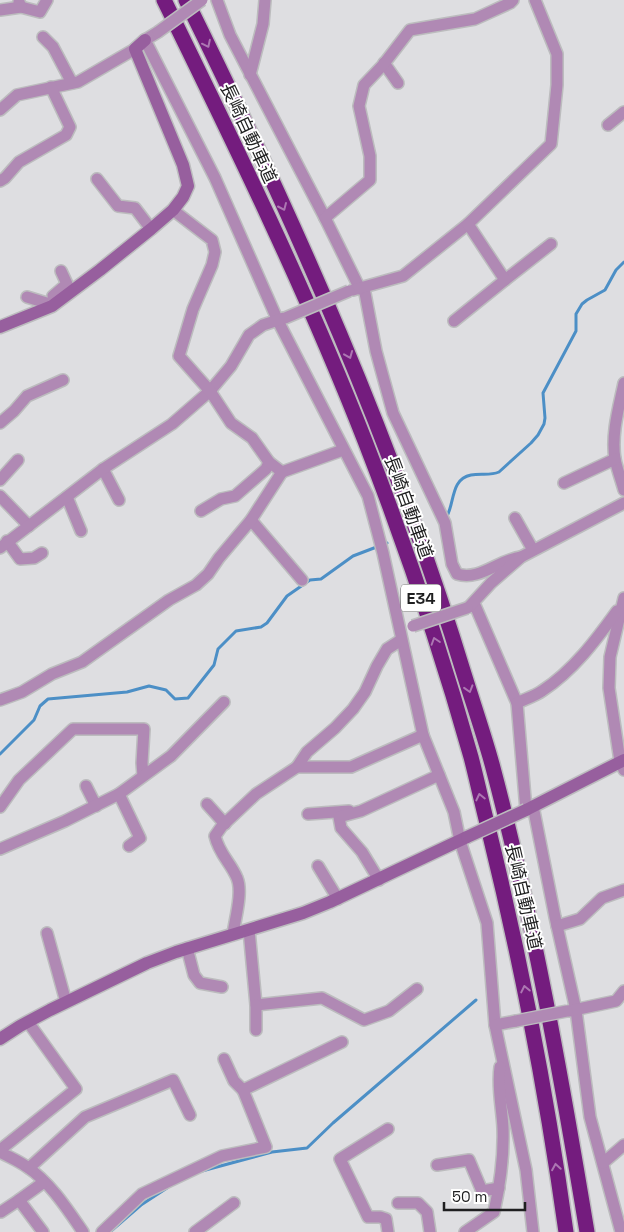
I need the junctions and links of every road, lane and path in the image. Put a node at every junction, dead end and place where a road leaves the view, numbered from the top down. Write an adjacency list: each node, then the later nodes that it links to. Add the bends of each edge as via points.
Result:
1 (47, 0): 9 (street, via 40,12)
2 (164, 0): 131 (highway, 長崎自動車道 / E34, one-way to 2, via 545,1093 508,909 472,760 425,610 364,440 301,290)
3 (186, 0): 132 (highway, 長崎自動車道 / E34, one-way to 132, via 345,344 441,597 491,762 529,913)
4 (202, 0): 12 (street, bridge)
5 (217, 0): 15 (street)
6 (265, 0): 15 (street, via 263,24)
7 (513, 0): 14 (street, via 475,19 410,30)
8 (535, 0): 26 (street, via 556,54 557,85 551,144)
9 (20, 3): 10 (street)
10 (0, 10)
11 (43, 37): 16 (street, via 53,47)
12 (145, 40): 13 (street); 34 (street)
13 (135, 49): 16 (street); 24 (street, via 183,165 188,186)
14 (384, 64): 17 (street); 25 (street, via 364,85 358,106 370,156 370,180)
15 (250, 76): 25 (street)
16 (72, 83): 18 (street)
17 (398, 83)
18 (51, 88): 19 (street, via 17,95); 23 (street, via 70,127 66,135 19,162)
19 (0, 110)
20 (624, 112): 21 (street)
21 (608, 125)
22 (97, 179): 27 (street, via 118,206 135,208)
23 (0, 181)
24 (173, 210): 27 (street); 39 (street, via 212,240 215,252 179,356)
25 (325, 218): 31 (street)
26 (468, 224): 30 (street); 31 (street, via 403,276)
27 (151, 229): 33 (street)
28 (551, 244): 30 (street)
29 (61, 271): 33 (street, via 67,284 54,296)
30 (505, 280): 35 (street)
31 (358, 289): 34 (street, bridge); 62 (street, via 393,413 445,523 452,564 457,574 475,576)
32 (28, 296): 33 (street)
33 (54, 304): 36 (street)
34 (282, 319): 39 (street, via 263,325 249,335 231,366); 41 (street)
35 (454, 321)
36 (0, 328)
37 (63, 380): 40 (street, via 27,396)
38 (624, 383): 42 (street, via 615,428)
39 (210, 391): 44 (street, via 231,423 252,438); 45 (street, via 172,424)
40 (0, 423)
41 (343, 450): 46 (street); 66 (street, via 368,496)
42 (618, 453): 48 (street); 49 (street)
43 (18, 460): 47 (street)
44 (270, 462): 46 (street); 54 (street, via 234,496 221,499)
45 (103, 469): 51 (street); 52 (street)
46 (282, 472): 56 (street)
47 (0, 480)
48 (564, 483)
49 (624, 490)
50 (0, 496): 57 (street)
51 (67, 497): 57 (street); 58 (street)
52 (119, 500)
53 (624, 503): 60 (street)
54 (201, 511)
55 (515, 518): 60 (street)
56 (251, 520): 63 (street); 67 (street, via 196,585 169,600 82,662)
57 (29, 526): 59 (street)
58 (81, 531)
59 (4, 545): 61 (street, via 20,558 34,558)
60 (533, 550): 62 (street)
61 (42, 553)
62 (521, 556): 65 (street)
63 (302, 580)
64 (623, 602): 69 (street, via 593,644 571,666 542,691); 71 (street, via 610,657 609,688)
65 (471, 606): 66 (street, bridge, via 413,626); 69 (street)
66 (400, 635): 70 (street); 72 (street, via 387,648 352,710 307,752)
67 (0, 700)
68 (224, 702): 74 (street, via 170,756)
69 (517, 703): 80 (street)
70 (423, 736): 72 (street, via 351,767); 73 (street)
71 (623, 764): 80 (street)
72 (297, 767): 83 (street, via 256,794)
73 (439, 775): 81 (street); 84 (street)
74 (143, 776): 76 (street); 79 (street, via 144,729 73,729 19,780)
75 (86, 786): 78 (street)
76 (119, 794): 78 (street); 85 (street, via 140,838)
77 (207, 804): 83 (street)
78 (96, 806): 86 (street)
79 (0, 807)
80 (530, 808): 84 (street, bridge); 91 (street)
81 (361, 811): 82 (street); 88 (street, via 339,817 341,828 362,852)
82 (308, 814)
83 (225, 824): 94 (street, via 215,836 218,847 238,879)
84 (463, 839): 88 (street); 103 (street, via 487,922)
85 (129, 846)
86 (0, 849)
87 (318, 866): 90 (street)
88 (379, 880): 90 (street)
89 (624, 890): 91 (street, via 602,898 580,919)
90 (338, 899): 92 (street)
91 (557, 926): 101 (street)
92 (249, 930): 94 (street); 100 (street)
93 (47, 933): 99 (street)
94 (233, 934): 95 (street)
95 (187, 948): 96 (street, via 194,975 200,983); 99 (street, via 147,963)
96 (222, 987)
97 (417, 989): 100 (street, via 389,1011 364,1020 322,998)
98 (624, 991): 101 (street, via 616,1001)
99 (66, 1002): 102 (street)
100 (256, 1005): 104 (street)
101 (572, 1011): 103 (street, bridge); 114 (street, via 590,1116)
102 (28, 1022): 105 (street); 113 (street, via 76,1090)
103 (495, 1025): 107 (street)
104 (256, 1030)
105 (0, 1039)
106 (342, 1042): 109 (street)
107 (502, 1055): 118 (street, via 499,1076 503,1130); 130 (street, via 526,1170)
108 (224, 1060): 109 (street, via 234,1081)
109 (243, 1090): 125 (street, via 266,1147 222,1156 142,1194)
110 (190, 1115): 116 (street, via 173,1080 85,1117)
111 (388, 1129): 127 (street, via 340,1159 368,1217 386,1219)
112 (624, 1145): 114 (street)
113 (0, 1151): 116 (street)
114 (602, 1163): 133 (street)
115 (437, 1165): 118 (street, via 469,1160 482,1192)
116 (29, 1168): 117 (street)
117 (44, 1182): 119 (street); 124 (street)
118 (499, 1188): 129 (street, via 494,1212)
119 (19, 1200): 122 (street); 123 (street)
120 (234, 1203): 126 (street)
121 (398, 1203): 128 (street, via 418,1203 427,1212)
122 (1, 1212)
123 (43, 1232)
124 (84, 1232)
125 (102, 1232)
126 (195, 1232)
127 (388, 1232)
128 (430, 1232)
129 (465, 1232)
130 (533, 1232)
131 (566, 1232)
132 (588, 1232)
133 (621, 1232)

